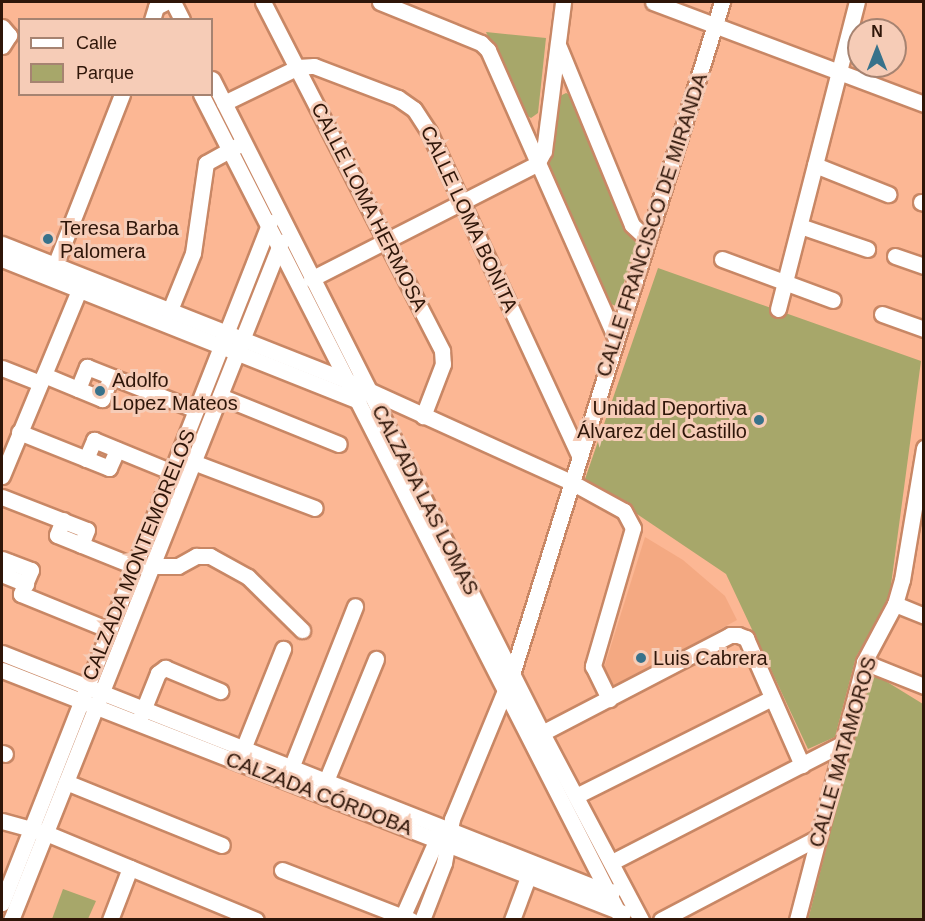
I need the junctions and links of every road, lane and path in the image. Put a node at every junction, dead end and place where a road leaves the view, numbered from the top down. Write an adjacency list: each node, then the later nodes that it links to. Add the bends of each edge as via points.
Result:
1 (173, 2): 8 (street)
2 (263, 2): 13 (street, CALLE LOMA HERMOSA)
3 (380, 2): 22 (street, via 486,47)
4 (563, 2): 11 (street)
5 (653, 2): 9 (street)
6 (722, 2): 9 (street, CALLE FRANCISCO DE MIRANDA)
7 (857, 2): 14 (street)
8 (181, 18)
9 (716, 25): 14 (street); 30 (street, CALLE FRANCISCO DE MIRANDA)
10 (2, 27): 12 (street, via 9,35)
11 (558, 44): 22 (street, via 544,151); 30 (street, via 632,225)
12 (2, 46)
13 (298, 67): 18 (street); 25 (street, CALLE LOMA BONITA, via 326,69 409,105 429,132); 31 (street, CALLE LOMA HERMOSA)
14 (838, 71): 19 (street); 23 (street)
15 (213, 81): 18 (street, CALZADA LAS LOMAS)
16 (121, 96): 39 (street)
17 (202, 96): 21 (street)
18 (224, 104): 20 (street, CALZADA LAS LOMAS)
19 (924, 104)
20 (243, 143): 21 (street); 26 (street, CALZADA LAS LOMAS)
21 (229, 150): 28 (street); 45 (street, via 206,163 193,253)
22 (537, 164): 25 (street); 48 (street)
23 (815, 165): 24 (street); 27 (street)
24 (888, 194)
25 (462, 203): 31 (street); 63 (street, CALLE LOMA BONITA)
26 (276, 208): 28 (street, CALZADA MONTEMORELOS); 29 (street, CALZADA LAS LOMAS)
27 (800, 226): 34 (street); 41 (street)
28 (268, 227): 33 (street); 49 (street, CALZADA MONTEMORELOS)
29 (286, 229): 33 (street, CALZADA MONTEMORELOS); 40 (street, CALZADA LAS LOMAS)
30 (647, 239): 48 (street, CALLE FRANCISCO DE MIRANDA)
31 (387, 242): 40 (street); 59 (street, CALLE LOMA HERMOSA, via 444,358)
32 (2, 244): 39 (street)
33 (278, 248): 50 (street, CALZADA MONTEMORELOS); 54 (street)
34 (867, 249)
35 (895, 256): 38 (street)
36 (2, 259): 39 (street)
37 (722, 259): 41 (street)
38 (924, 266)
39 (53, 272): 42 (street); 45 (street)
40 (311, 279): 57 (street, CALZADA LAS LOMAS)
41 (786, 283): 43 (street); 44 (street)
42 (79, 290): 49 (street); 53 (street)
43 (833, 300)
44 (778, 309)
45 (171, 310): 49 (street)
46 (882, 314): 47 (street)
47 (924, 329)
48 (616, 339): 63 (street, CALLE FRANCISCO DE MIRANDA)
49 (224, 340): 50 (street); 58 (street, CALZADA MONTEMORELOS)
50 (239, 346): 54 (street); 56 (street, CALZADA MONTEMORELOS); 57 (street)
51 (2, 368): 53 (street)
52 (111, 377): 55 (street, via 87,368); 55 (street, via 102,399); 58 (street)
53 (42, 379): 55 (street); 60 (street)
54 (346, 381): 57 (street)
55 (78, 389)
56 (220, 396): 61 (street); 64 (street, CALZADA MONTEMORELOS)
57 (372, 398): 59 (street); 89 (street, CALZADA LAS LOMAS); 92 (street, CALZADA LAS LOMAS)
58 (196, 410): 65 (street, CALZADA MONTEMORELOS)
59 (423, 416): 68 (street)
60 (20, 432): 65 (street, via 109,468 117,450); 66 (street)
61 (339, 444)
62 (924, 448): 67 (street, CALLE MATAMOROS)
63 (578, 453): 68 (street, CALLE FRANCISCO DE MIRANDA)
64 (193, 462): 71 (street); 72 (street, CALZADA MONTEMORELOS)
65 (172, 472): 70 (street, CALZADA MONTEMORELOS)
66 (2, 476)
67 (922, 477): 73 (street, CALLE MATAMOROS)
68 (571, 482): 89 (street, CALLE FRANCISCO DE MIRANDA); 96 (street, via 624,511 633,528 593,666)
69 (2, 497): 76 (street, via 87,530 81,545)
70 (159, 504): 72 (street); 76 (street, CALZADA MONTEMORELOS)
71 (315, 508)
72 (174, 510): 75 (street, CALZADA MONTEMORELOS)
73 (917, 542): 77 (street, CALLE MATAMOROS)
74 (5, 560): 82 (street, via 31,570 21,594)
75 (152, 565): 76 (street); 81 (street, CALZADA MONTEMORELOS); 83 (street, via 178,566 196,556 210,556 248,577)
76 (134, 566): 79 (street, CALZADA MONTEMORELOS)
77 (896, 604): 80 (street); 87 (street, CALLE MATAMOROS)
78 (356, 606): 105 (street)
79 (116, 612): 81 (street); 82 (street, CALZADA MONTEMORELOS)
80 (924, 616)
81 (131, 618): 94 (street, CALZADA MONTEMORELOS)
82 (109, 630): 91 (street, CALZADA MONTEMORELOS)
83 (302, 630)
84 (283, 649): 102 (street)
85 (2, 653): 91 (street, CALZADA CÓRDOBA)
86 (376, 659): 106 (street)
87 (864, 662): 90 (street); 101 (street, CALLE MATAMOROS)
88 (2, 670): 97 (street, CALZADA CÓRDOBA)
89 (513, 671): 92 (street, CALLE FRANCISCO DE MIRANDA); 100 (street, CALZADA LAS LOMAS)
90 (924, 686)
91 (87, 687): 94 (street, CALZADA CÓRDOBA); 97 (street, CALZADA MONTEMORELOS)
92 (505, 691): 111 (street, CALLE FRANCISCO DE MIRANDA); 120 (street, CALZADA LAS LOMAS)
93 (220, 692): 98 (street, via 165,668 158,673)
94 (101, 693): 97 (street, CALZADA MONTEMORELOS); 98 (street, CALZADA CÓRDOBA)
95 (772, 698): 96 (street, via 746,638 730,635); 104 (street); 108 (street)
96 (609, 699): 100 (street)
97 (88, 705): 99 (street, CALZADA CÓRDOBA); 107 (street, CALZADA MONTEMORELOS); 110 (street, CALZADA MONTEMORELOS)
98 (145, 710): 99 (street); 102 (street, CALZADA CÓRDOBA)
99 (137, 724): 103 (street, CALZADA CÓRDOBA)
100 (542, 733): 108 (street, CALZADA LAS LOMAS)
101 (842, 744): 104 (street); 112 (street, CALLE MATAMOROS)
102 (243, 749): 103 (street, CALZADA CÓRDOBA)
103 (261, 764): 105 (street, CALZADA CÓRDOBA); 111 (street, CALZADA CÓRDOBA)
104 (802, 765): 114 (street)
105 (291, 768): 106 (street, CALZADA CÓRDOBA)
106 (326, 781): 111 (street, CALZADA CÓRDOBA)
107 (66, 782): 110 (street, CALZADA MONTEMORELOS); 113 (street)
108 (576, 796): 114 (street, CALZADA LAS LOMAS)
109 (2, 821): 110 (street)
110 (38, 830): 115 (street); 118 (street, CALZADA MONTEMORELOS)
111 (446, 832): 117 (street, CALZADA CÓRDOBA); 125 (street); 128 (street)
112 (819, 837): 130 (street); 131 (street, CALLE MATAMOROS)
113 (222, 845)
114 (612, 862): 119 (street, CALZADA LAS LOMAS)
115 (130, 868): 124 (street); 127 (street)
116 (282, 870): 125 (street)
117 (531, 870): 120 (street, CALZADA CÓRDOBA); 123 (street, CALZADA CÓRDOBA); 129 (street)
118 (16, 887): 121 (street, CALZADA MONTEMORELOS); 126 (street, CALZADA MONTEMORELOS)
119 (624, 887): 120 (street); 122 (street, CALZADA LAS LOMAS)
120 (609, 893): 123 (street, CALZADA LAS LOMAS)
121 (2, 903)
122 (638, 914): 123 (street)
123 (614, 916)
124 (246, 918)
125 (405, 918)
126 (11, 920)
127 (110, 920)
128 (422, 920)
129 (512, 920)
130 (661, 920)
131 (797, 920)

